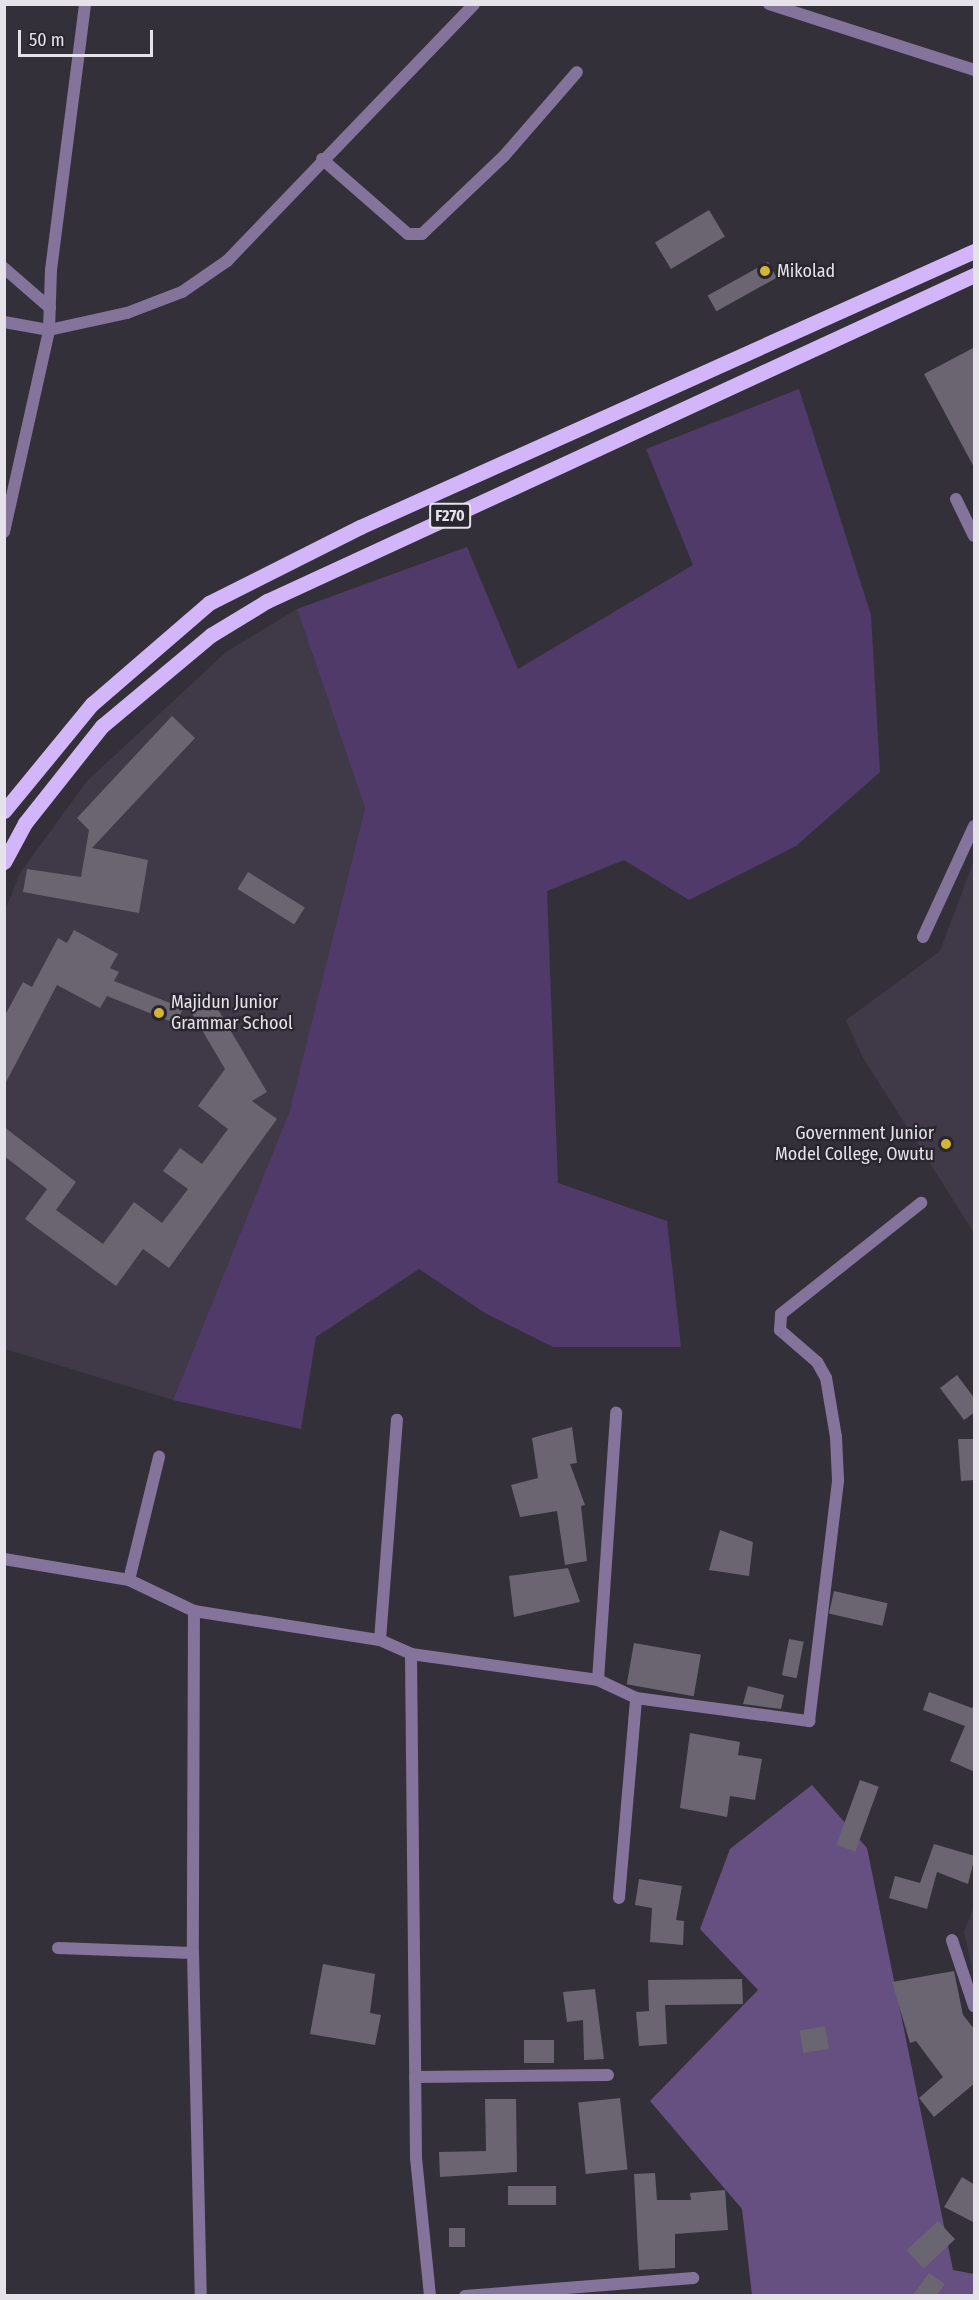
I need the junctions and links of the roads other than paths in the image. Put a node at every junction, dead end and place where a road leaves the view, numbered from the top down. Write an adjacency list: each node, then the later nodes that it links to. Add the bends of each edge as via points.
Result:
1 (85, 4): 10 (street)
2 (474, 4): 6 (street)
3 (769, 4): 4 (street)
4 (975, 70)
5 (577, 72): 6 (street, via 504,156 422,234 408,234)
6 (322, 159): 12 (street, via 227,261 182,292 127,313)
7 (975, 251): 16 (main road, F270, via 360,527 209,603 92,704)
8 (4, 268): 10 (street)
9 (975, 275): 18 (main road, F270, via 267,601 211,635 102,726 25,823)
10 (50, 308): 12 (street)
11 (4, 322): 12 (street)
12 (49, 330): 14 (street)
13 (956, 500): 15 (street)
14 (4, 532)
15 (975, 536)
16 (4, 811)
17 (975, 826): 19 (street)
18 (4, 862)
19 (923, 937)
20 (921, 1203): 30 (street, via 781,1314 780,1330 817,1362 826,1378 836,1437 838,1480 809,1721)
21 (616, 1413): 29 (street)
22 (397, 1420): 27 (street)
23 (159, 1457): 25 (street)
24 (4, 1559): 25 (street)
25 (129, 1580): 26 (street)
26 (194, 1611): 27 (street); 34 (street)
27 (380, 1640): 28 (street)
28 (411, 1654): 29 (street); 37 (street)
29 (598, 1680): 30 (street)
30 (636, 1698): 31 (street)
31 (619, 1898)
32 (952, 1940): 35 (street)
33 (58, 1948): 34 (street)
34 (193, 1953): 39 (street)
35 (975, 2006)
36 (608, 2074): 37 (street)
37 (415, 2077): 40 (street, via 416,2158)
38 (693, 2278): 41 (street)
39 (201, 2295)
40 (430, 2295)
41 (465, 2295)

